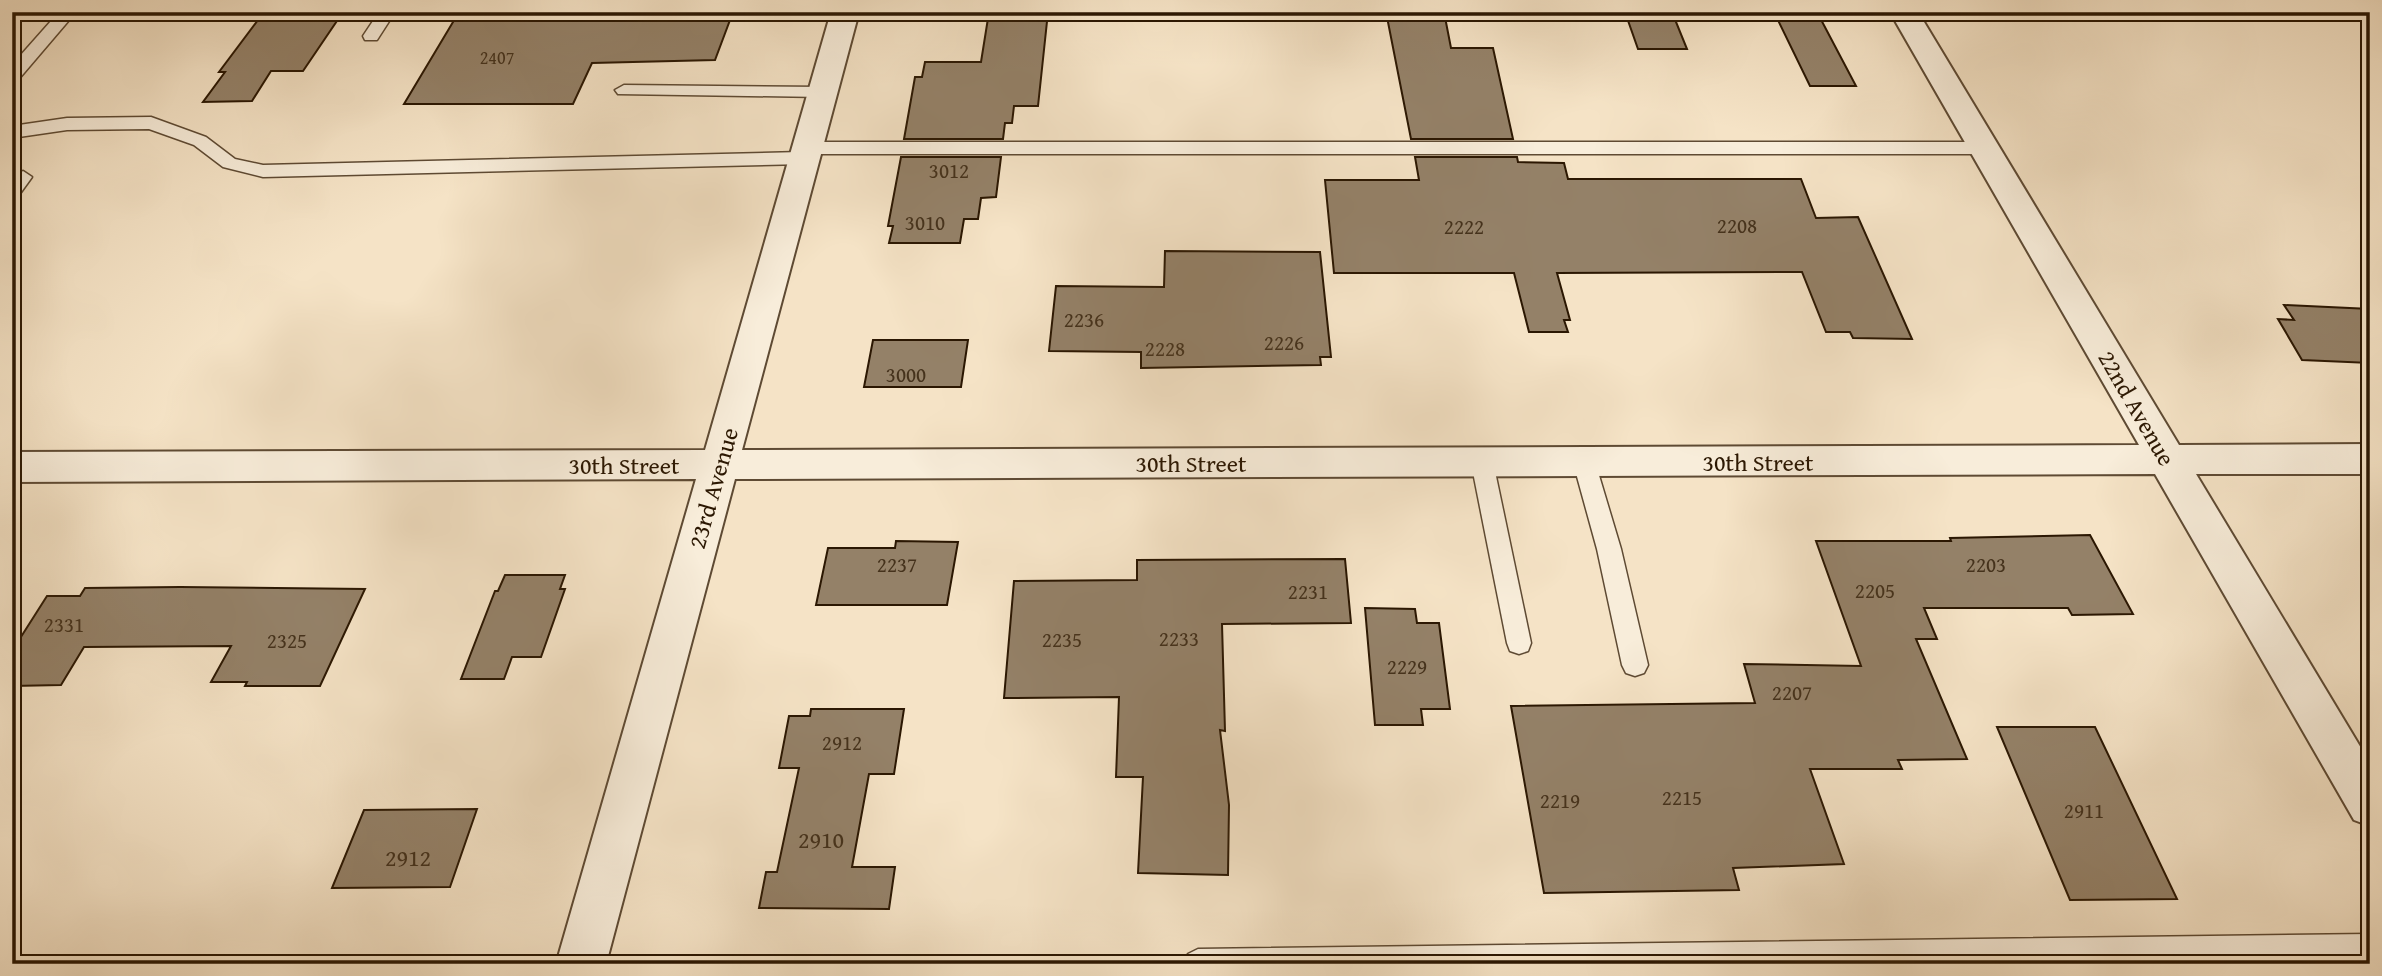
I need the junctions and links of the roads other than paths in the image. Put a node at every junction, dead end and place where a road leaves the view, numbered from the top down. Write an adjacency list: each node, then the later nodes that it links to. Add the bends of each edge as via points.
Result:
1 (68, 12): 6 (lane)
2 (387, 12): 5 (lane)
3 (845, 12): 8 (street, 23rd Avenue)
4 (1904, 12): 10 (street, 22nd Avenue)
5 (371, 36)
6 (12, 76)
7 (624, 90): 8 (lane)
8 (823, 92): 11 (street, 23rd Avenue)
9 (12, 132): 11 (lane, via 67,124 151,123 200,141 229,163 263,171)
10 (1984, 148): 11 (lane); 13 (street, 22nd Avenue)
11 (806, 153): 16 (street, 23rd Avenue)
12 (2370, 459): 13 (street, 30th Street)
13 (2167, 460): 15 (street, 30th Street); 20 (street, 22nd Avenue)
14 (1482, 462): 15 (street, 30th Street); 16 (street, 30th Street); 18 (lane)
15 (1584, 462): 19 (lane)
16 (720, 465): 17 (street, 30th Street); 22 (street, 23rd Avenue)
17 (12, 467)
18 (1518, 643)
19 (1635, 665)
20 (2370, 804)
21 (2370, 948): 23 (lane)
22 (581, 964)
23 (1198, 964)

